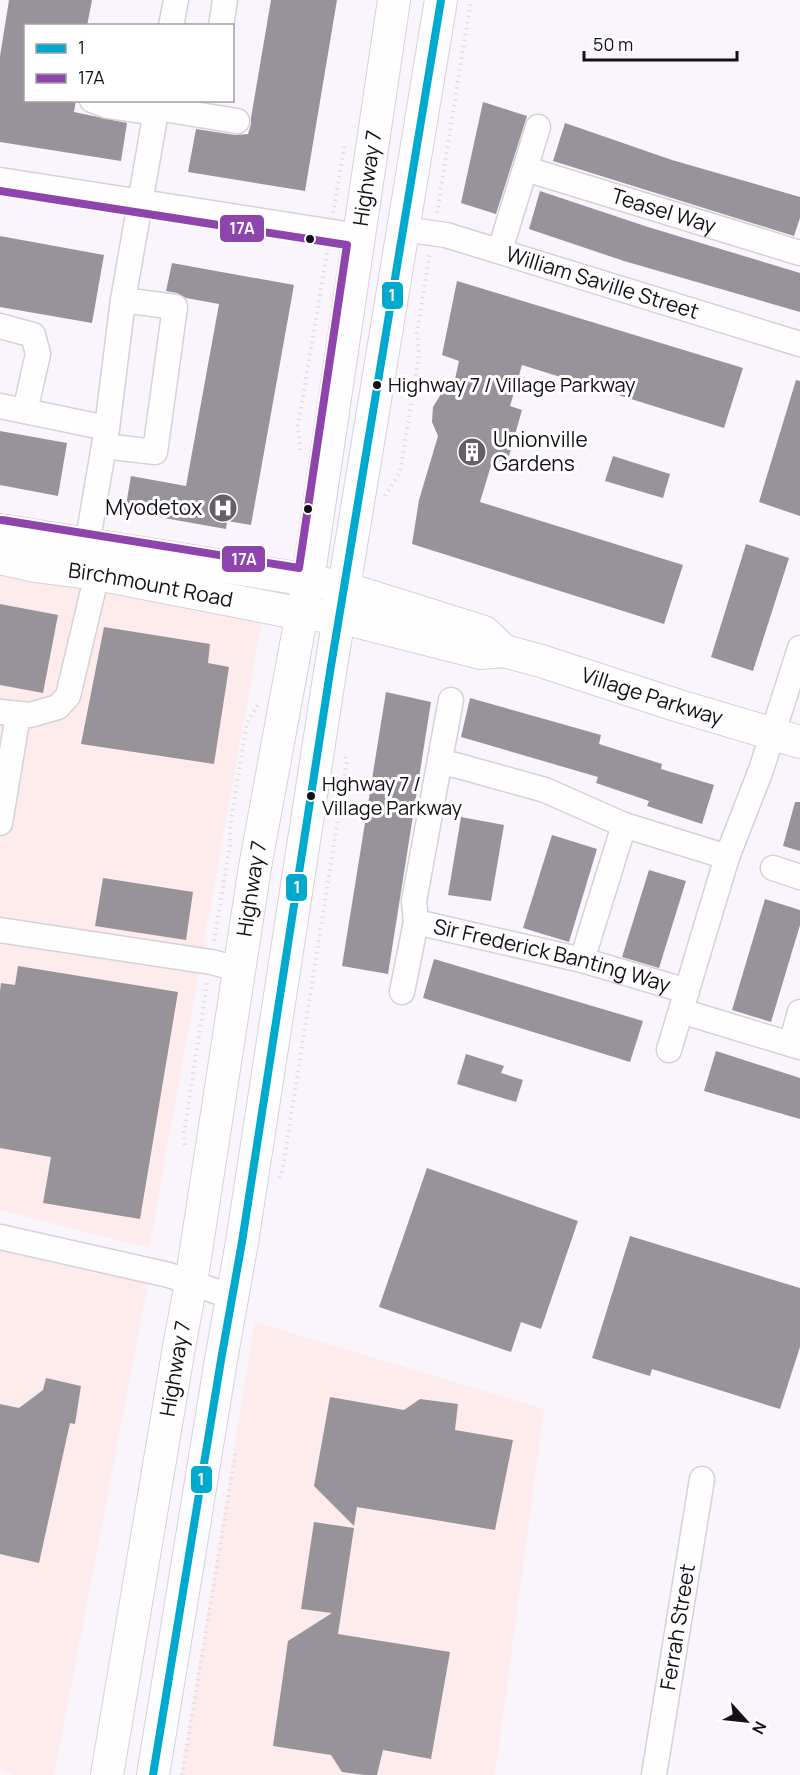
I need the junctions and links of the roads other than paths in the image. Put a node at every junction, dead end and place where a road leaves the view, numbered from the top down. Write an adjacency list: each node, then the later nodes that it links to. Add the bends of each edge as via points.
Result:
1 (176, 0): 5 (street)
2 (225, 0): 6 (street)
3 (394, 0): 16 (main road, Highway 7)
4 (441, 0): 15 (main road, Highway 7)
5 (171, 24)
6 (221, 24)
7 (98, 102): 8 (street, via 108,106)
8 (157, 107): 9 (street); 14 (street)
9 (209, 108): 10 (street)
10 (237, 121)
11 (538, 127): 12 (street)
12 (526, 169): 17 (street); 18 (street, Teasel Way)
13 (0, 180): 14 (street)
14 (140, 202): 16 (street); 19 (street)
15 (403, 229): 17 (street, William Saville Street, via 446,235); 30 (main road, Highway 7)
16 (359, 236): 29 (main road, Highway 7)
17 (500, 250): 21 (street, William Saville Street)
18 (800, 253)
19 (123, 300): 24 (street); 24 (street, via 175,307 155,452)
20 (0, 326): 23 (street, via 33,335 38,354)
21 (800, 344)
22 (0, 406): 23 (street)
23 (25, 411): 24 (street)
24 (106, 437): 26 (street)
25 (0, 530): 26 (main road, Birchmount Road)
26 (87, 545): 29 (main road, Birchmount Road)
27 (0, 558): 28 (main road, Birchmount Road)
28 (97, 574): 31 (main road, Birchmount Road); 34 (street, via 68,696 58,707 30,715)
29 (308, 580): 30 (main road, Birchmount Road); 31 (main road, Highway 7)
30 (341, 603): 31 (main road, Village Parkway); 35 (main road, Village Parkway, via 481,653 504,651 541,661); 53 (main road, Highway 7)
31 (302, 614): 45 (main road, Highway 7)
32 (800, 648): 35 (street)
33 (451, 700): 36 (street)
34 (9, 713): 37 (street)
35 (787, 739): 39 (street)
36 (440, 764): 38 (street, via 545,790); 42 (street, via 414,901)
37 (0, 823)
38 (624, 825): 39 (street); 44 (street)
39 (727, 858): 47 (street)
40 (773, 868): 41 (street)
41 (800, 877)
42 (417, 922): 44 (street, Sir Frederick Banting Way); 46 (street)
43 (0, 930): 45 (street)
44 (582, 960): 47 (street, Sir Frederick Banting Way)
45 (239, 969): 52 (main road, Highway 7)
46 (402, 992)
47 (684, 1001): 49 (street, Sir Frederick Banting Way); 50 (street)
48 (800, 1012): 49 (street)
49 (795, 1045)
50 (669, 1050)
51 (0, 1237): 52 (street)
52 (191, 1282): 53 (street); 55 (main road, Highway 7)
53 (232, 1298): 56 (main road, Highway 7)
54 (702, 1479): 57 (street, Ferrah Street)
55 (107, 1775)
56 (153, 1775)
57 (654, 1775)

